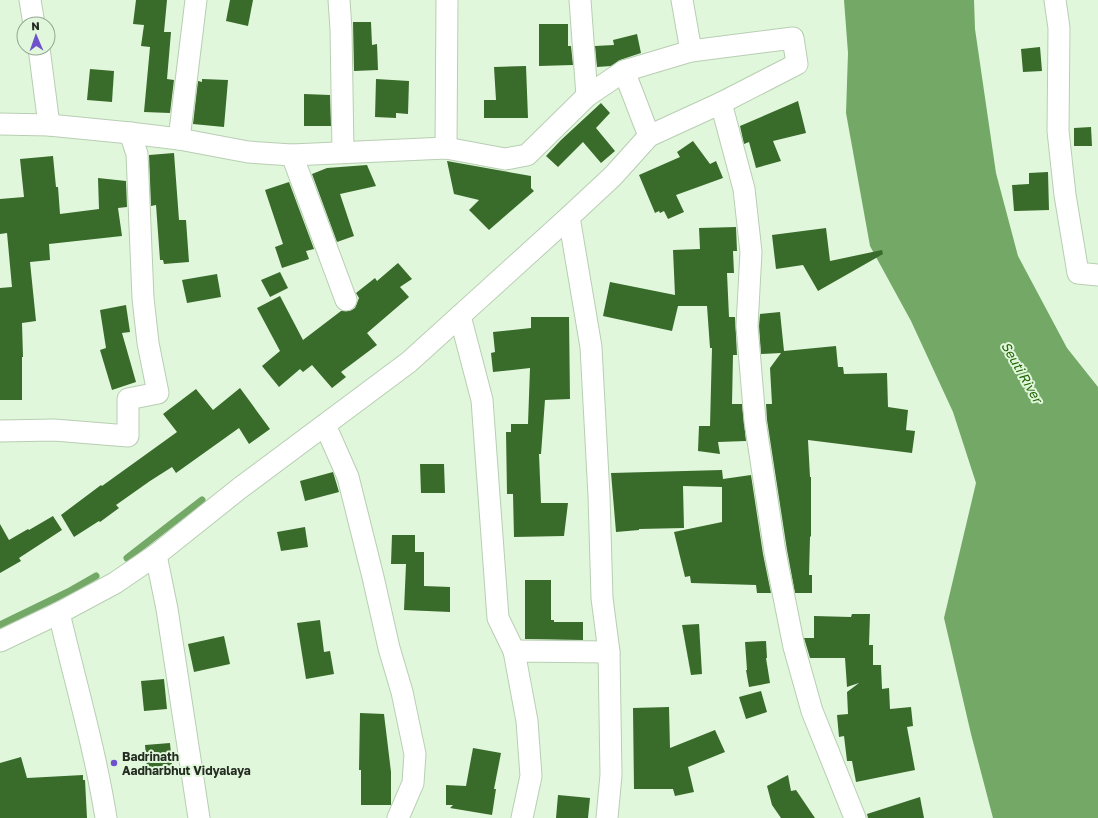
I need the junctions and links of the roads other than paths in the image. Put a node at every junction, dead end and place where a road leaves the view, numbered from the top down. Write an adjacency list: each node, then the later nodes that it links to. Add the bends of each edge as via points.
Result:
1 (30, 0): 8 (street)
2 (196, 0): 18 (street)
3 (339, 0): 20 (street)
4 (447, 0): 19 (street)
5 (580, 0): 12 (street)
6 (682, 0): 9 (street)
7 (1055, 0): 23 (street, via 1059,28 1058,131 1065,195 1078,273)
8 (33, 16)
9 (691, 51): 11 (street); 13 (street, via 793,38 797,64)
10 (40, 56): 15 (street)
11 (624, 71): 12 (street); 17 (street)
12 (587, 96): 19 (street, via 527,155 505,159)
13 (721, 103): 17 (street); 38 (street, via 744,190 751,252 748,342 756,421 775,552 794,647 812,711)
14 (0, 124): 15 (street)
15 (49, 125): 16 (street)
16 (130, 133): 18 (street); 27 (street, via 136,154 142,298 158,393 128,399 128,436 54,430)
17 (649, 136): 22 (street, via 613,176)
18 (179, 138): 21 (street, via 248,152)
19 (446, 148): 20 (street)
20 (343, 152): 21 (street)
21 (292, 155): 24 (street)
22 (569, 217): 25 (street); 32 (street, via 591,347 602,598)
23 (1098, 275)
24 (346, 300)
25 (460, 316): 26 (street, via 409,362); 31 (street, via 482,400 498,618)
26 (325, 425): 28 (street); 35 (street, via 348,477 416,754 414,783)
27 (0, 431)
28 (156, 555): 29 (street, via 115,582); 34 (street, via 167,609)
29 (59, 613): 30 (street); 33 (street)
30 (0, 641)
31 (514, 651): 32 (street); 36 (street, via 527,721 531,776)
32 (609, 652): 37 (street, via 611,775)
33 (106, 818)
34 (199, 818)
35 (398, 818)
36 (522, 818)
37 (607, 818)
38 (855, 818)

